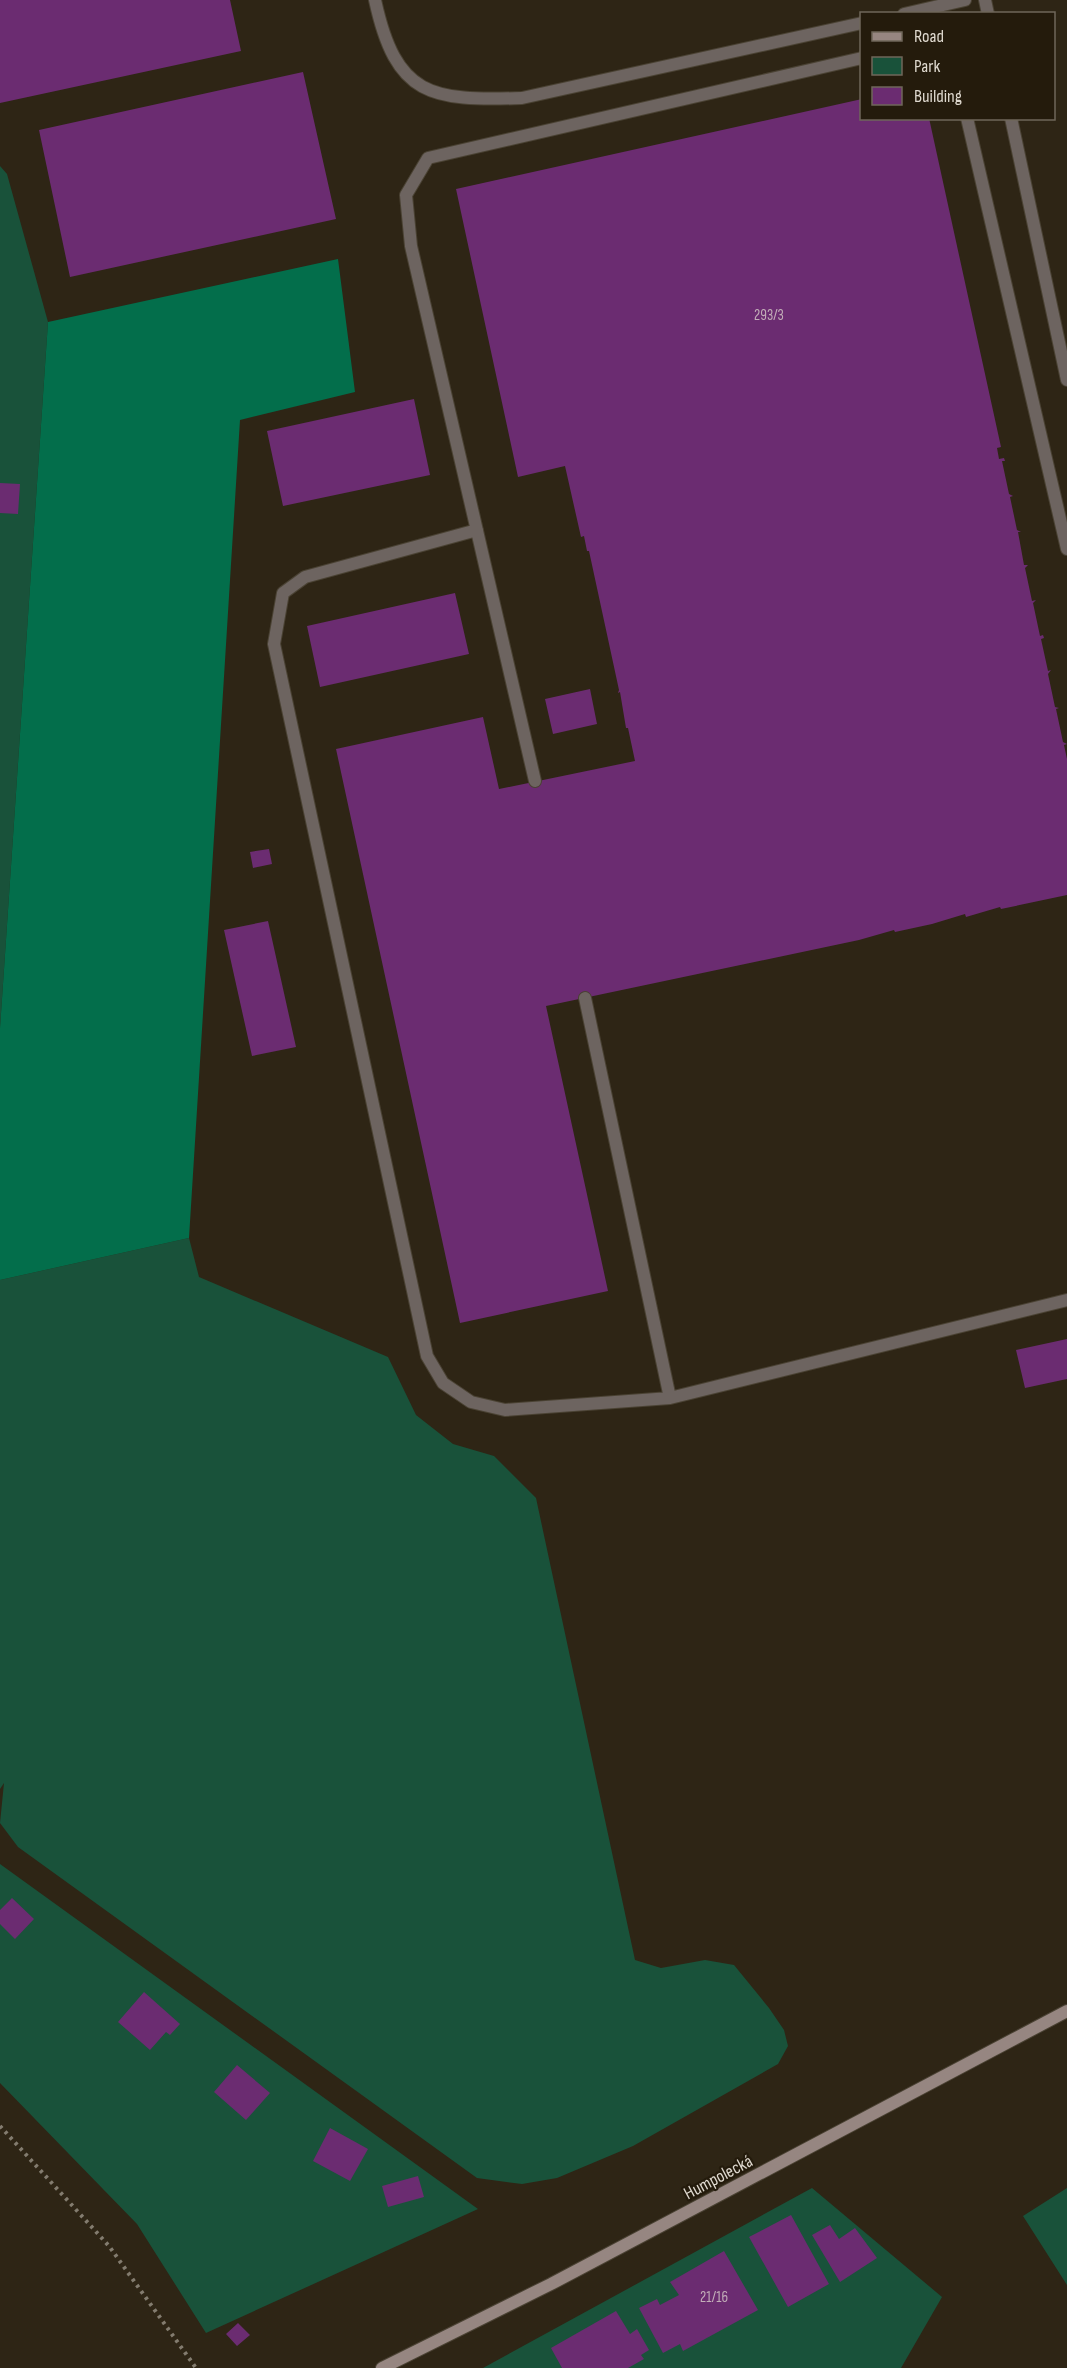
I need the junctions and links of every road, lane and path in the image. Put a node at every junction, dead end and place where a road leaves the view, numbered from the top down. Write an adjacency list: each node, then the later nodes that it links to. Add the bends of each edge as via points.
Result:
1 (375, 0): 4 (lane, via 381,27 399,68 425,91 470,100 522,98)
2 (964, 0): 3 (lane)
3 (912, 12)
4 (860, 23)
5 (860, 58): 9 (lane, via 428,158 406,195 411,246)
6 (967, 120): 10 (lane)
7 (1011, 120): 8 (lane)
8 (1067, 380)
9 (477, 530): 11 (lane); 14 (lane, via 305,577 283,593 274,644 428,1356 443,1383 452,1390 471,1402 506,1410)
10 (1067, 549)
11 (535, 781)
12 (585, 998): 14 (lane)
13 (1067, 1300): 14 (lane)
14 (670, 1398)
15 (1067, 2012): 18 (main road, Humpolecká, via 551,2284)
16 (0, 2126): 17 (path, via 109,2246)
17 (196, 2368)
18 (382, 2368)

